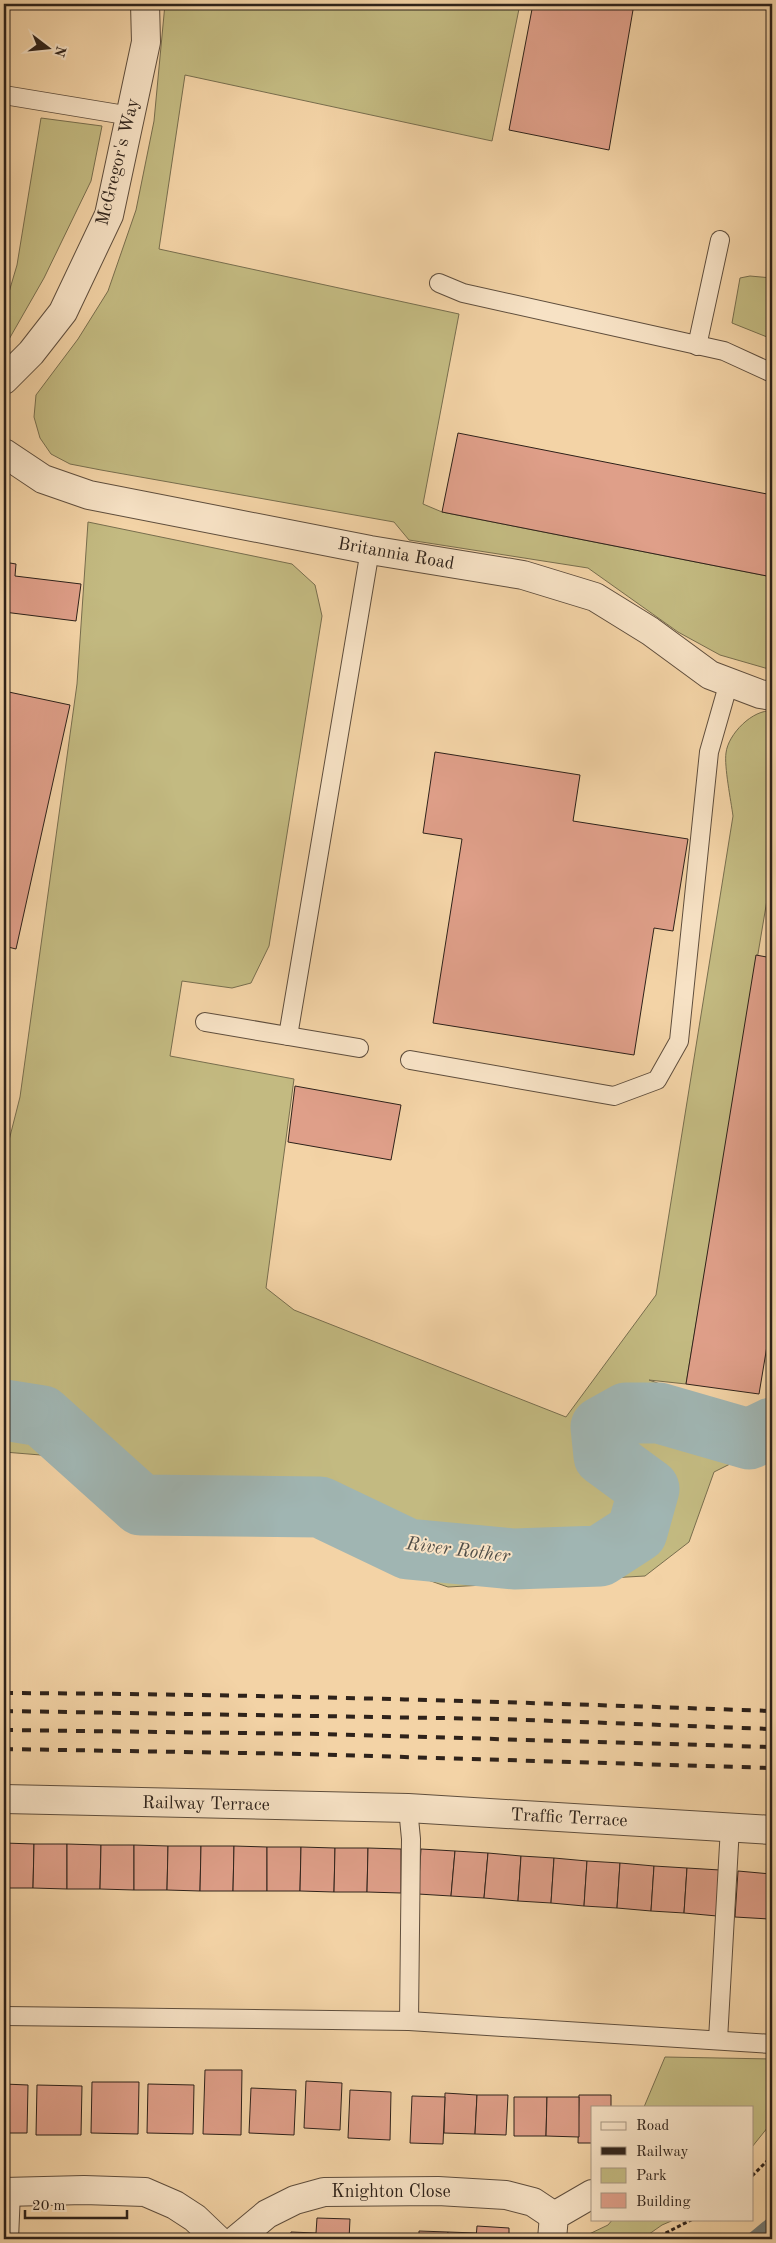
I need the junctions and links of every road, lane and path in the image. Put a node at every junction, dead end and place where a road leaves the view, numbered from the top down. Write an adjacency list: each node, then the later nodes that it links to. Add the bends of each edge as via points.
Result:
1 (145, 4): 3 (street, McGregor's Way, via 146,42)
2 (4, 95): 3 (lane)
3 (131, 116): 8 (street, McGregor's Way, via 109,215 87,264 63,312 31,353)
4 (720, 240): 6 (lane)
5 (439, 283): 6 (lane, via 463,293)
6 (697, 346): 7 (lane, via 724,352)
7 (772, 373)
8 (4, 380)
9 (4, 453): 10 (street, Britannia Road, via 43,479 89,496)
10 (370, 550): 11 (street, Britannia Road, via 523,575 595,597 650,631 710,675); 14 (lane)
11 (729, 682): 12 (street, Britannia Road); 16 (lane, via 709,752 679,1041 657,1080 614,1096)
12 (772, 696)
13 (205, 1022): 14 (lane)
14 (288, 1036): 15 (lane)
15 (359, 1048)
16 (410, 1060)
17 (4, 1799): 18 (street, Railway Terrace)
18 (408, 1808): 19 (street, Traffic Terrace); 22 (lane, via 411,1839)
19 (730, 1827): 20 (street, Traffic Terrace); 23 (lane)
20 (772, 1830)
21 (4, 2016): 22 (lane)
22 (409, 2021): 23 (lane)
23 (718, 2040): 24 (lane)
24 (772, 2044)
25 (772, 2156): 26 (path)
26 (754, 2174)
27 (5, 2192): 31 (street); 32 (street, via 145,2192 195,2218)
28 (591, 2195): 30 (street, Knighton Close)
29 (692, 2220): 34 (path)
30 (553, 2227): 33 (street, Knighton Close, via 533,2202 506,2195 438,2191 324,2192 295,2200 267,2214)
31 (4, 2239)
32 (217, 2239)
33 (236, 2239)
34 (654, 2239)

